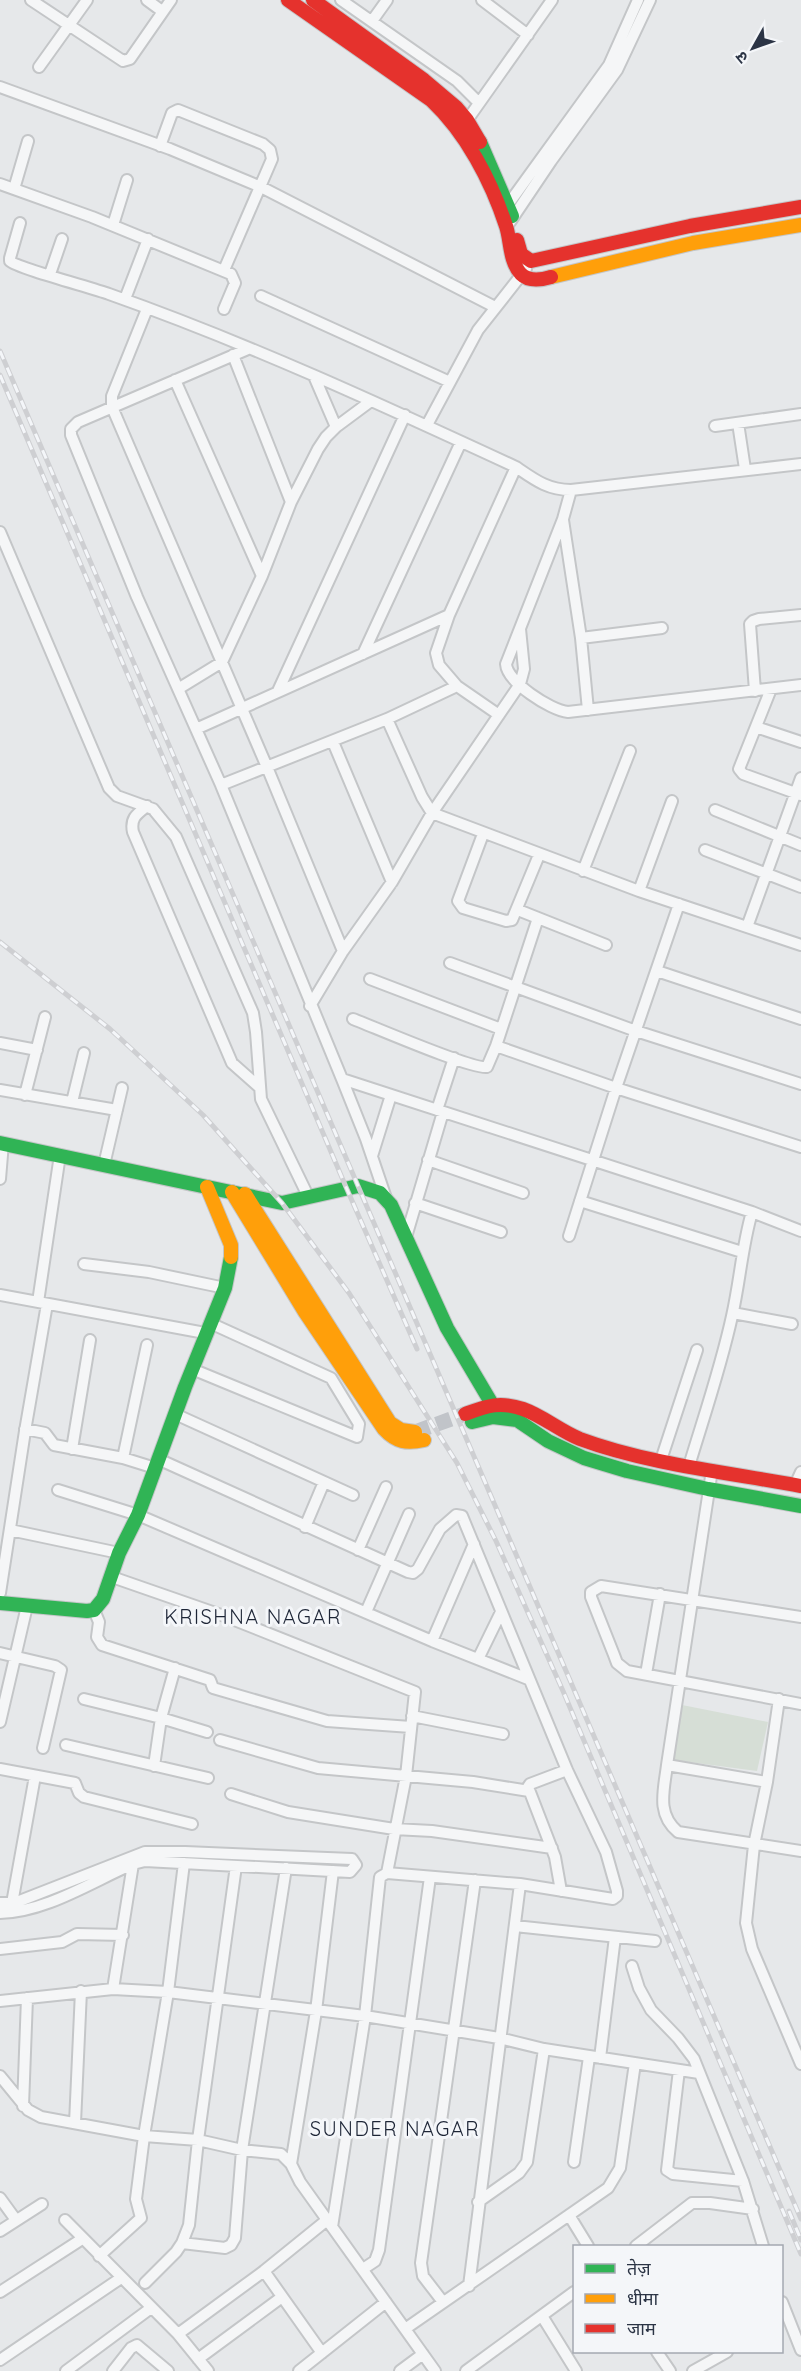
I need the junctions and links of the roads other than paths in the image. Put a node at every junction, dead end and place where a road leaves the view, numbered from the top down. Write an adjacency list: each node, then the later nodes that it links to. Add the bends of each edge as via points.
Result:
1 (31, 0): 15 (street)
2 (87, 0): 15 (street)
3 (147, 0): 13 (street)
4 (171, 0): 13 (street)
5 (288, 0): 20 (street)
6 (313, 0): 20 (street, via 448,99)
7 (341, 0): 14 (street)
8 (387, 0): 14 (street)
9 (482, 0): 16 (street)
10 (552, 0): 16 (street)
11 (638, 0): 28 (street, via 609,64)
12 (650, 0): 28 (street, via 617,70)
13 (162, 11): 15 (street, via 127,61)
14 (372, 21): 19 (street, via 457,81)
15 (69, 26): 17 (street)
16 (528, 35): 19 (street)
17 (39, 67)
18 (0, 87): 22 (street)
19 (478, 103): 20 (street)
20 (463, 126): 28 (street, via 490,163)
21 (28, 141): 26 (street)
22 (160, 146): 25 (street); 25 (street, via 172,113 183,110 270,150 272,159)
23 (127, 180): 30 (street)
24 (0, 184): 26 (street)
25 (261, 187): 35 (street); 40 (street)
26 (14, 189): 30 (street)
27 (801, 207): 34 (street, via 690,226)
28 (507, 217): 34 (street, via 518,248); 37 (street)
29 (20, 223): 36 (street, via 10,261)
30 (113, 225): 33 (street)
31 (801, 225): 37 (street, via 693,243 544,279 534,280)
32 (62, 239): 36 (street)
33 (148, 239): 35 (street); 39 (street)
34 (531, 261): 37 (street)
35 (224, 270): 42 (street, via 235,280)
36 (50, 274): 39 (street)
37 (521, 274): 40 (street)
38 (261, 296): 47 (street)
39 (124, 299): 41 (street)
40 (495, 307): 47 (street)
41 (147, 309): 43 (street); 49 (street, via 112,396)
42 (224, 309)
43 (248, 349): 44 (street); 45 (street)
44 (233, 355): 46 (street); 61 (street)
45 (314, 376): 48 (street); 55 (street)
46 (175, 380): 49 (street); 64 (street)
47 (450, 382): 53 (street)
48 (371, 401): 51 (street); 55 (street)
49 (112, 407): 71 (street); 75 (street, via 78,422 71,435)
50 (801, 414): 52 (street)
51 (405, 415): 53 (street); 77 (street)
52 (738, 423): 54 (street); 59 (street)
53 (427, 425): 56 (street)
54 (715, 426)
55 (336, 428): 61 (street, via 321,442)
56 (461, 442): 58 (street); 70 (street)
57 (801, 464): 59 (street)
58 (516, 467): 60 (street, via 545,486); 65 (street)
59 (745, 469): 60 (street)
60 (572, 490): 62 (street)
61 (291, 502): 64 (street)
62 (563, 519): 67 (street); 69 (street)
63 (0, 532): 93 (street, via 109,788 117,796)
64 (262, 576): 71 (street)
65 (449, 615): 70 (street); 73 (street, via 436,659)
66 (801, 615): 78 (street, via 750,624)
67 (519, 627): 72 (street, via 524,669); 72 (street, via 506,668)
68 (662, 628): 69 (street)
69 (581, 638): 80 (street)
70 (363, 654): 77 (street)
71 (222, 662): 75 (street); 79 (street)
72 (520, 684): 80 (street, via 559,711); 81 (street)
73 (457, 686): 81 (street); 82 (street)
74 (801, 686): 76 (street)
75 (178, 689): 84 (street)
76 (771, 689): 78 (street); 83 (street)
77 (278, 690): 79 (street)
78 (755, 691): 80 (street)
79 (240, 708): 84 (street); 88 (street)
80 (588, 710)
81 (499, 715): 95 (street)
82 (387, 719): 85 (street); 95 (street)
83 (756, 727): 86 (street); 91 (street, via 741,772)
84 (196, 729): 90 (street)
85 (333, 742): 88 (street); 103 (street)
86 (801, 742)
87 (630, 751): 101 (street)
88 (267, 767): 90 (street); 112 (street)
89 (801, 778): 91 (street)
90 (221, 785): 117 (street)
91 (798, 794): 97 (street)
92 (672, 801): 105 (street)
93 (147, 806): 130 (street, via 159,813 176,837 253,1012); 130 (street, via 134,816 133,832 232,1063)
94 (715, 810): 97 (street)
95 (432, 813): 96 (street); 103 (street)
96 (483, 834): 100 (street); 107 (street, via 459,904 510,921)
97 (779, 836): 98 (street); 102 (street)
98 (801, 845)
99 (705, 850): 102 (street)
100 (539, 855): 101 (street); 107 (street)
101 (583, 871): 105 (street)
102 (765, 875): 104 (street); 109 (street)
103 (392, 882): 112 (street)
104 (801, 887)
105 (639, 891): 106 (street)
106 (679, 904): 109 (street); 114 (street)
107 (518, 910): 108 (street)
108 (538, 918): 110 (street); 116 (street)
109 (747, 927): 111 (street)
110 (606, 945)
111 (801, 945)
112 (343, 951): 117 (street)
113 (450, 963): 116 (street)
114 (657, 971): 120 (street); 122 (street)
115 (370, 979): 121 (street)
116 (516, 986): 121 (street); 122 (street)
117 (310, 1006): 128 (street)
118 (45, 1017): 125 (street)
119 (353, 1019): 127 (street)
120 (801, 1019)
121 (501, 1029): 124 (street)
122 (636, 1031): 129 (street); 132 (street)
123 (0, 1043): 125 (street)
124 (496, 1046): 127 (street, via 485,1068); 132 (street)
125 (36, 1050): 134 (street)
126 (84, 1053): 136 (street)
127 (454, 1058): 138 (street)
128 (342, 1079): 135 (street); 142 (street)
129 (801, 1084)
130 (258, 1086): 150 (street, via 266,1114)
131 (122, 1088): 137 (street)
132 (615, 1088): 140 (street); 144 (street)
133 (0, 1090): 134 (street)
134 (24, 1095): 136 (street)
135 (391, 1095): 138 (street); 142 (street)
136 (72, 1102): 137 (street)
137 (117, 1110): 145 (street)
138 (440, 1111): 143 (street); 144 (street)
139 (1, 1143): 141 (street); 146 (street)
140 (801, 1147)
141 (60, 1155): 145 (street); 163 (street)
142 (372, 1156): 151 (street)
143 (428, 1160): 149 (street); 153 (street)
144 (593, 1161): 152 (street); 154 (street)
145 (104, 1165): 147 (street)
146 (0, 1179)
147 (207, 1187): 148 (street); 161 (street, via 231,1245)
148 (238, 1193): 150 (street, via 282,1203); 175 (street, via 390,1423)
149 (523, 1193)
150 (308, 1196): 151 (street, via 358,1186 376,1190)
151 (386, 1198): 158 (street)
152 (580, 1201): 157 (street); 159 (street)
153 (416, 1203): 156 (street); 158 (street)
154 (753, 1212): 155 (street); 159 (street)
155 (801, 1231)
156 (501, 1232)
157 (569, 1236)
158 (406, 1238): 171 (street, via 447,1328)
159 (742, 1252): 164 (street)
160 (84, 1264): 161 (street)
161 (225, 1288): 166 (street)
162 (0, 1296): 163 (street)
163 (43, 1303): 166 (street); 174 (street)
164 (733, 1312): 165 (street); 180 (street)
165 (792, 1324)
166 (208, 1328): 170 (street); 170 (street, via 331,1378 359,1424 357,1437)
167 (90, 1340): 176 (street)
168 (147, 1345): 177 (street)
169 (698, 1350): 178 (street)
170 (192, 1369): 172 (street)
171 (493, 1411): 173 (street); 178 (street, via 523,1409 578,1438); 186 (street, via 517,1420 584,1458)
172 (175, 1414): 179 (street); 183 (street)
173 (469, 1418)
174 (25, 1428): 176 (street, via 45,1433 54,1445); 193 (street)
175 (420, 1436)
176 (72, 1449): 177 (street)
177 (123, 1458): 179 (street)
178 (662, 1460): 180 (street)
179 (156, 1464): 191 (street); 192 (street)
180 (689, 1466): 181 (street)
181 (712, 1470): 184 (street); 186 (street)
182 (801, 1472): 184 (street)
183 (324, 1482): 188 (street); 192 (street)
184 (798, 1486)
185 (386, 1487): 195 (street)
186 (708, 1489): 189 (street); 201 (street)
187 (58, 1490): 191 (street)
188 (353, 1495)
189 (801, 1506)
190 (409, 1514): 197 (street)
191 (138, 1515): 196 (street); 205 (street)
192 (305, 1527): 195 (street)
193 (10, 1530): 196 (street); 199 (street)
194 (474, 1544): 197 (street, via 459,1514 445,1523 416,1572); 206 (street); 208 (street)
195 (358, 1550): 197 (street)
196 (119, 1553): 198 (street)
197 (387, 1563): 205 (street)
198 (112, 1577): 204 (street); 220 (street, via 413,1690 416,1697)
199 (0, 1593)
200 (660, 1594): 201 (street); 213 (street); 213 (street, via 601,1586 591,1592 617,1663 627,1671)
201 (692, 1598): 207 (street); 215 (street)
202 (0, 1603): 203 (street)
203 (27, 1606): 204 (street); 210 (street)
204 (94, 1610): 212 (street, via 99,1622 97,1637 102,1645)
205 (366, 1612): 208 (street)
206 (501, 1612): 211 (street); 214 (street)
207 (801, 1617)
208 (432, 1641): 211 (street)
209 (0, 1653): 210 (street)
210 (14, 1655): 221 (street); 226 (street, via 61,1670)
211 (478, 1659): 214 (street)
212 (175, 1668): 219 (street); 220 (street, via 211,1680 211,1687 216,1689 327,1721)
213 (646, 1674): 215 (street)
214 (528, 1679): 230 (street)
215 (680, 1680): 217 (street); 228 (street)
216 (84, 1699): 219 (street)
217 (779, 1699): 218 (street); 234 (street)
218 (801, 1704)
219 (161, 1718): 222 (street); 227 (street)
220 (411, 1721): 223 (street); 232 (street)
221 (0, 1722)
222 (207, 1732)
223 (503, 1734)
224 (220, 1740): 232 (street, via 318,1768)
225 (66, 1745): 227 (street)
226 (43, 1748)
227 (154, 1766): 233 (street)
228 (667, 1766): 234 (street); 239 (street, via 662,1801 663,1813 672,1827 678,1832)
229 (0, 1769): 231 (street)
230 (567, 1770): 235 (street, via 529,1785); 251 (street, via 606,1852 617,1896 612,1899)
231 (35, 1776): 237 (street, via 75,1783 84,1797); 252 (street)
232 (406, 1776): 235 (street); 238 (street)
233 (208, 1778)
234 (767, 1782): 239 (street)
235 (529, 1791): 240 (street)
236 (231, 1794): 238 (street, via 288,1812)
237 (192, 1824)
238 (394, 1829): 240 (street); 247 (street)
239 (754, 1845): 241 (street); 273 (street, via 747,1934)
240 (552, 1848): 251 (street)
241 (801, 1851)
242 (184, 1863): 243 (street); 244 (street); 261 (street)
243 (133, 1864): 252 (street, via 45,1904); 254 (street)
244 (236, 1866): 245 (street); 263 (street)
245 (286, 1868): 246 (street); 265 (street)
246 (333, 1871): 252 (street, via 350,1872 355,1862 145,1852); 266 (street)
247 (387, 1873): 248 (street); 267 (street, via 379,1880)
248 (430, 1877): 249 (street); 268 (street)
249 (475, 1880): 250 (street); 269 (street)
250 (520, 1884): 251 (street); 253 (street)
251 (561, 1891)
252 (5, 1908)
253 (515, 1926): 255 (street); 270 (street)
254 (123, 1935): 257 (street, via 77,1934 62,1942); 259 (street)
255 (615, 1937): 256 (street); 272 (street)
256 (656, 1941)
257 (0, 1949)
258 (632, 1966): 276 (street, via 644,2000 689,2051)
259 (112, 1989): 260 (street); 261 (street)
260 (81, 1991): 262 (street); 279 (street)
261 (168, 1992): 263 (street); 280 (street)
262 (27, 1998): 264 (street); 278 (street)
263 (217, 2000): 265 (street); 281 (street)
264 (0, 2001)
265 (266, 2003): 266 (street); 282 (street)
266 (316, 2011): 267 (street); 284 (street)
267 (365, 2016): 268 (street); 293 (street)
268 (409, 2024): 269 (street); 301 (street, via 379,2250 375,2261)
269 (454, 2030): 270 (street); 310 (street, via 421,2263 423,2276)
270 (499, 2038): 271 (street); 287 (street)
271 (544, 2049): 272 (street); 287 (street, via 527,2162 519,2173)
272 (594, 2057): 274 (street); 283 (street)
273 (801, 2062)
274 (635, 2063): 275 (street); 290 (street, via 618,2173 608,2188)
275 (679, 2070): 276 (street); 285 (street, via 667,2170 673,2174)
276 (699, 2073): 285 (street)
277 (0, 2076): 278 (street)
278 (23, 2106): 279 (street, via 41,2117)
279 (75, 2123): 280 (street)
280 (144, 2136): 281 (street); 300 (street, via 136,2199 141,2218)
281 (198, 2140): 282 (street); 297 (street, via 189,2225)
282 (242, 2150): 284 (street, via 281,2154); 297 (street, via 233,2243 225,2248)
283 (574, 2162)
284 (291, 2164): 293 (street)
285 (743, 2181): 289 (street)
286 (0, 2198): 291 (street)
287 (478, 2202): 305 (street)
288 (42, 2204): 291 (street)
289 (753, 2209): 296 (street, via 695,2202); 299 (street)
290 (569, 2216): 298 (street); 305 (street)
291 (16, 2220): 294 (street)
292 (65, 2220): 295 (street)
293 (330, 2223): 301 (street); 302 (street)
294 (0, 2230)
295 (82, 2239): 300 (street); 306 (street)
296 (651, 2242)
297 (182, 2243): 304 (street)
298 (587, 2245)
299 (762, 2245)
300 (99, 2256): 303 (street)
301 (363, 2269): 309 (street)
302 (264, 2271): 308 (street); 315 (street)
303 (121, 2278): 311 (street); 322 (street)
304 (145, 2283)
305 (469, 2286): 310 (street)
306 (0, 2292)
307 (573, 2293): 312 (street)
308 (282, 2297): 317 (street); 321 (street)
309 (386, 2302): 314 (street); 317 (street)
310 (443, 2302): 314 (street)
311 (151, 2308): 315 (street); 323 (street)
312 (542, 2316): 330 (street); 331 (street)
313 (785, 2323): 316 (street)
314 (405, 2329): 320 (street)
315 (178, 2334): 321 (street)
316 (801, 2350)
317 (322, 2353): 327 (street)
318 (658, 2353): 332 (street)
319 (723, 2353): 333 (street)
320 (423, 2354): 328 (street); 329 (street)
321 (198, 2359): 326 (street)
322 (0, 2360)
323 (66, 2371)
324 (113, 2371): 325 (street, via 137,2345)
325 (168, 2371)
326 (208, 2371)
327 (299, 2371)
328 (400, 2371)
329 (435, 2371)
330 (466, 2371)
331 (576, 2371)
332 (670, 2371)
333 (693, 2371)

